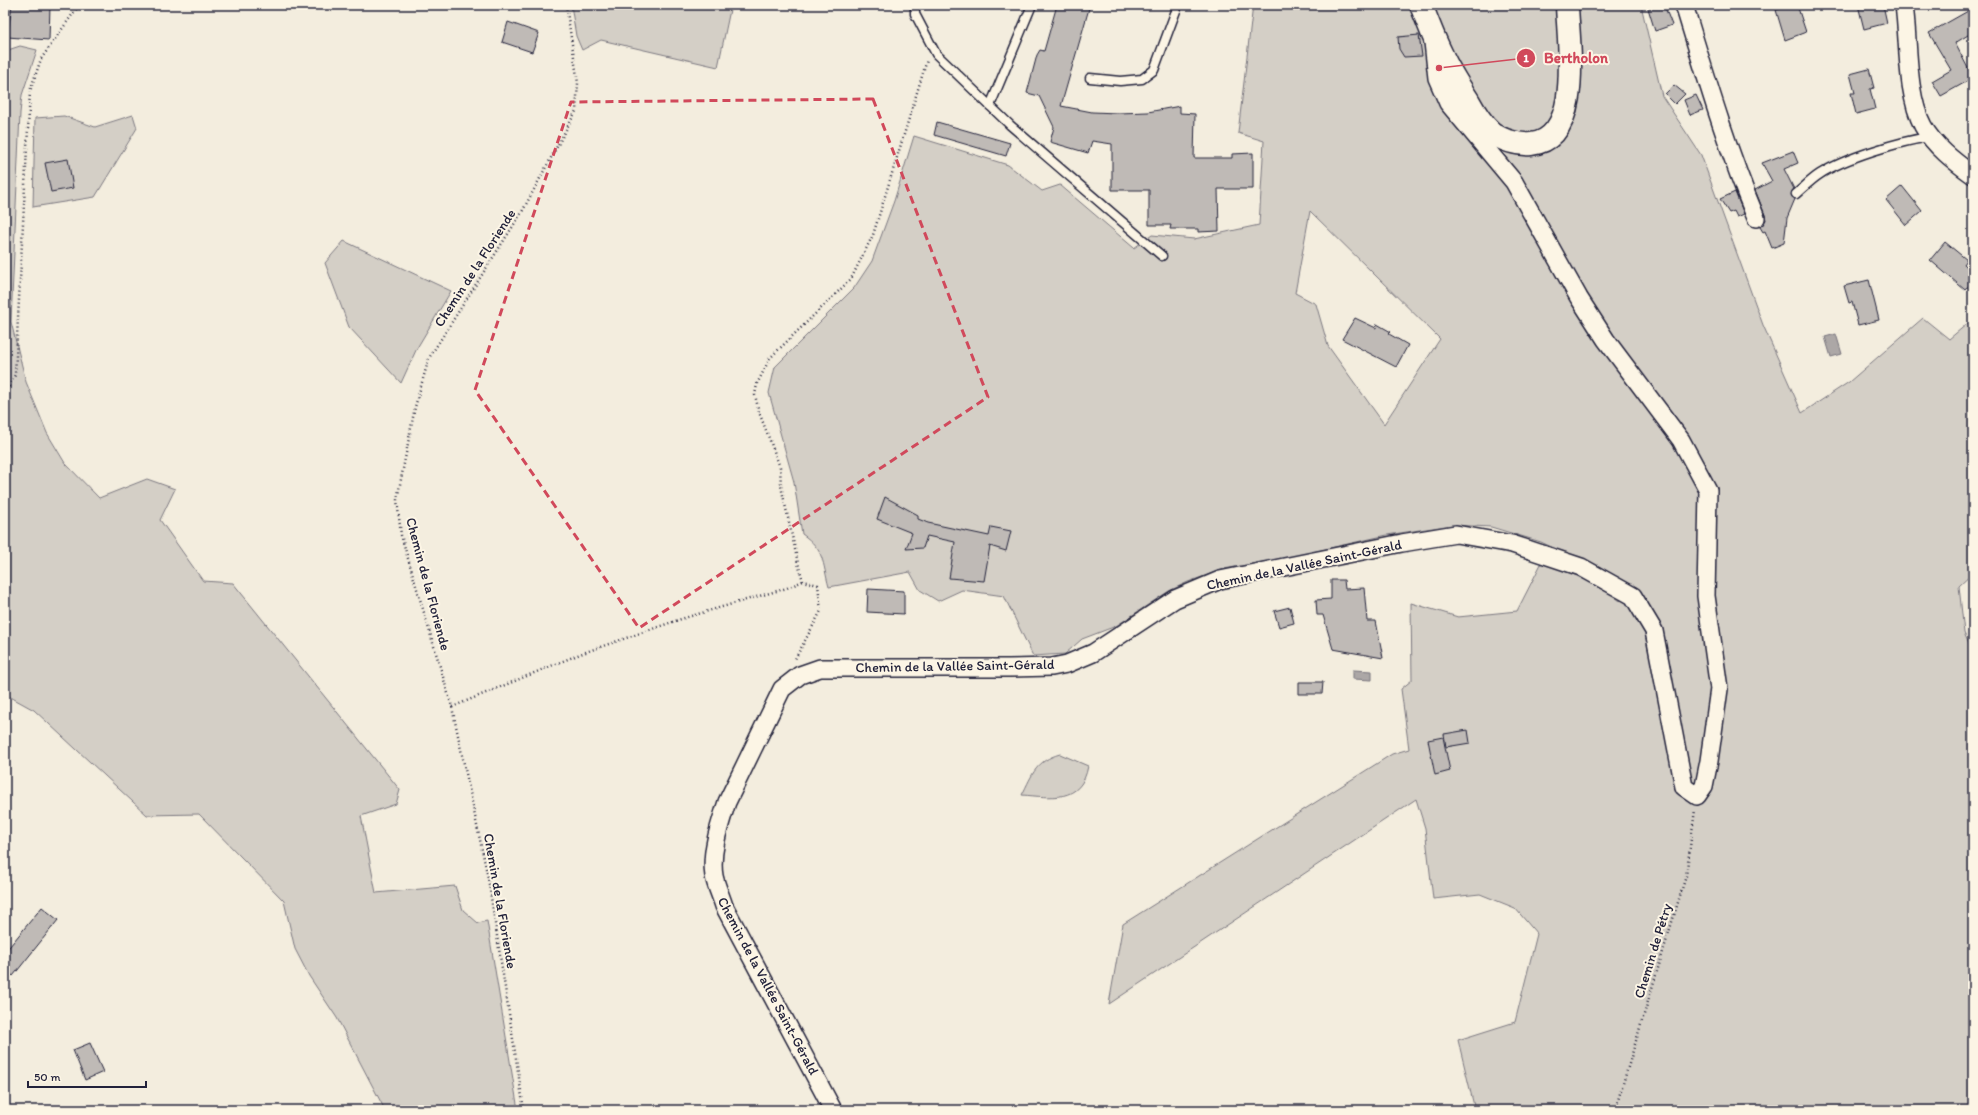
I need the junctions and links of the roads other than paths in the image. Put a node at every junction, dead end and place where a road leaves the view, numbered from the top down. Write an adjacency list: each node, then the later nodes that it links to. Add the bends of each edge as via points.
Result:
1 (915, 5): 11 (lane, via 915,14 936,54)
2 (1176, 5): 10 (lane, via 1154,70 1142,79 1120,81)
3 (1421, 5): 9 (street)
4 (1429, 5): 9 (street)
5 (1567, 5): 9 (street, via 1569,101 1566,114 1558,128 1546,139 1536,143 1511,142 1491,132 1476,115 1456,81 1442,56)
6 (1684, 5): 15 (street, via 1716,110 1742,186)
7 (1904, 5): 12 (street, via 1912,90 1923,125)
8 (1029, 6): 11 (lane)
9 (1432, 30): 17 (street, Chemin de la Vallée Saint-Gérald, via 1437,78 1448,103 1514,182 1583,304 1606,340 1681,440 1708,490 1706,596 1719,689 1704,786 1697,796 1684,786 1654,630 1633,596 1581,567 1512,544 1456,534 1220,580 1175,599 1093,653 1067,664 1009,668 820,668 800,675 782,689 774,702 727,802 715,850 714,876 724,906)
10 (1090, 78)
11 (990, 106): 16 (lane)
12 (1932, 137): 13 (street, via 1948,155); 14 (lane, via 1898,144 1835,166 1820,174)
13 (1973, 175)
14 (1796, 194)
15 (1756, 218)
16 (1162, 256)
17 (833, 1110)

